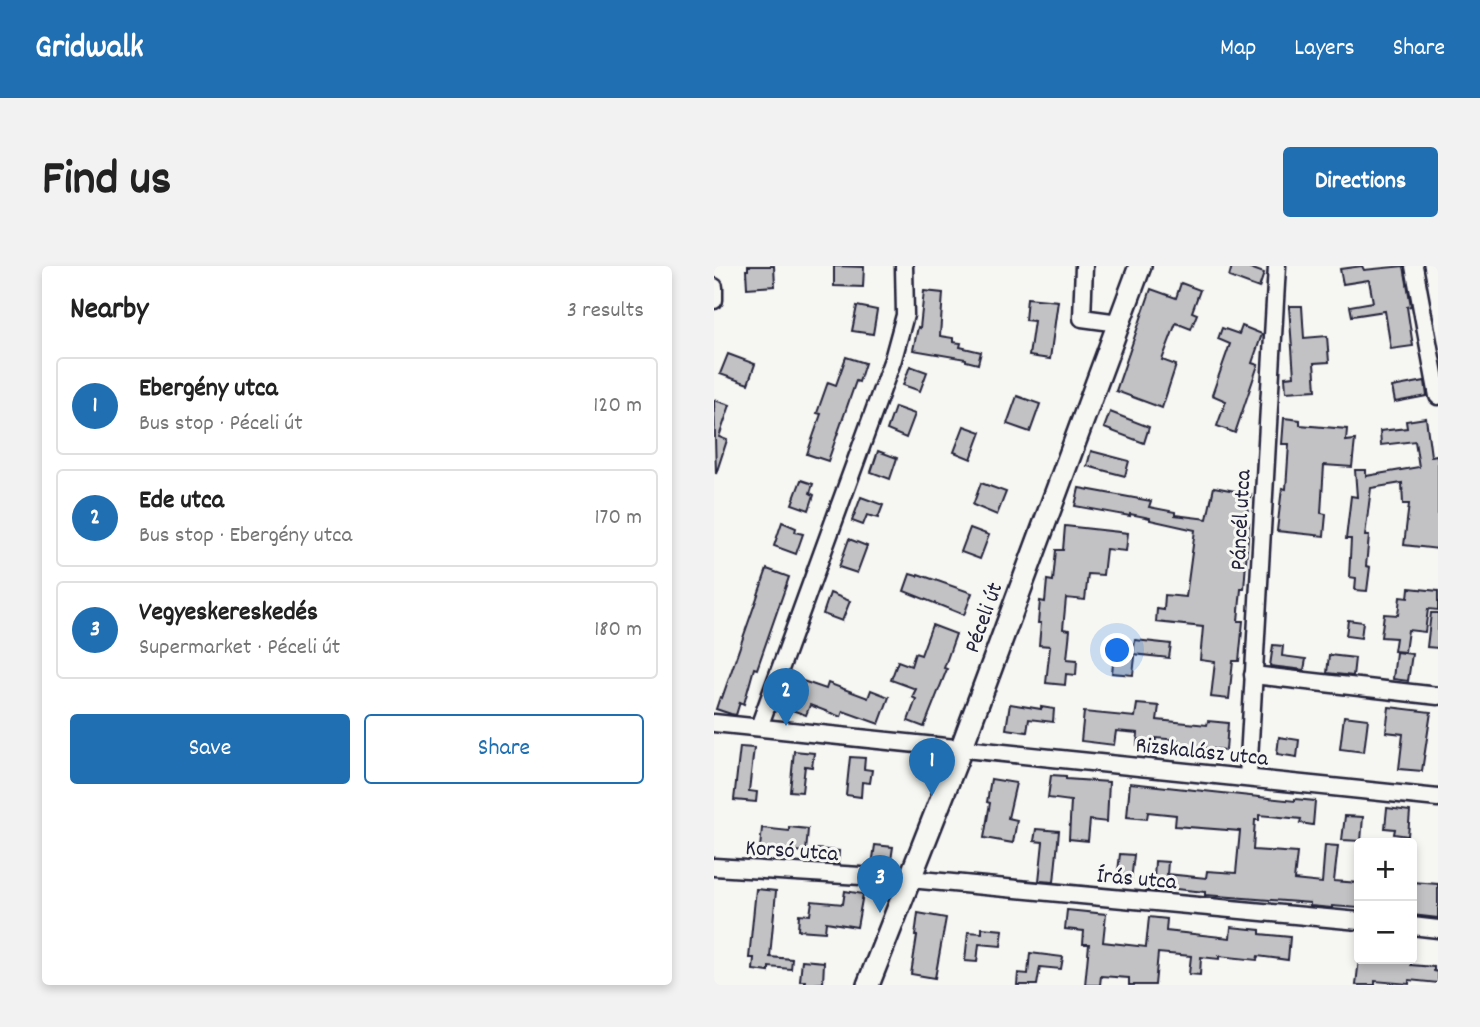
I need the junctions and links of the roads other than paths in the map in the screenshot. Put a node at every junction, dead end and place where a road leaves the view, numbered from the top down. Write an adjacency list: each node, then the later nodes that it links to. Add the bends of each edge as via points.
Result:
1 (904, 266): 13 (street, via 905,316 893,359)
2 (1084, 266): 8 (street, via 1082,318)
3 (1140, 266): 8 (main road, Péceli út)
4 (1277, 266): 10 (street, Páncél utca)
5 (1414, 266): 9 (street)
6 (714, 287): 7 (street)
7 (714, 300)
8 (1119, 323): 14 (main road, Péceli út)
9 (1438, 396)
10 (1253, 675): 11 (street); 15 (street, Páncél utca)
11 (1438, 696)
12 (714, 723): 13 (street, Rizskalász utca)
13 (759, 727): 14 (street, Rizskalász utca)
14 (961, 749): 15 (street, Rizskalász utca); 18 (main road, Péceli út)
15 (1248, 777): 16 (street, Rizskalász utca)
16 (1438, 798)
17 (714, 866): 18 (street, Korsó utca)
18 (909, 879): 19 (street, Írás utca); 22 (main road, Péceli út)
19 (1354, 921)
20 (1417, 927): 21 (street)
21 (1438, 929)
22 (868, 985)

